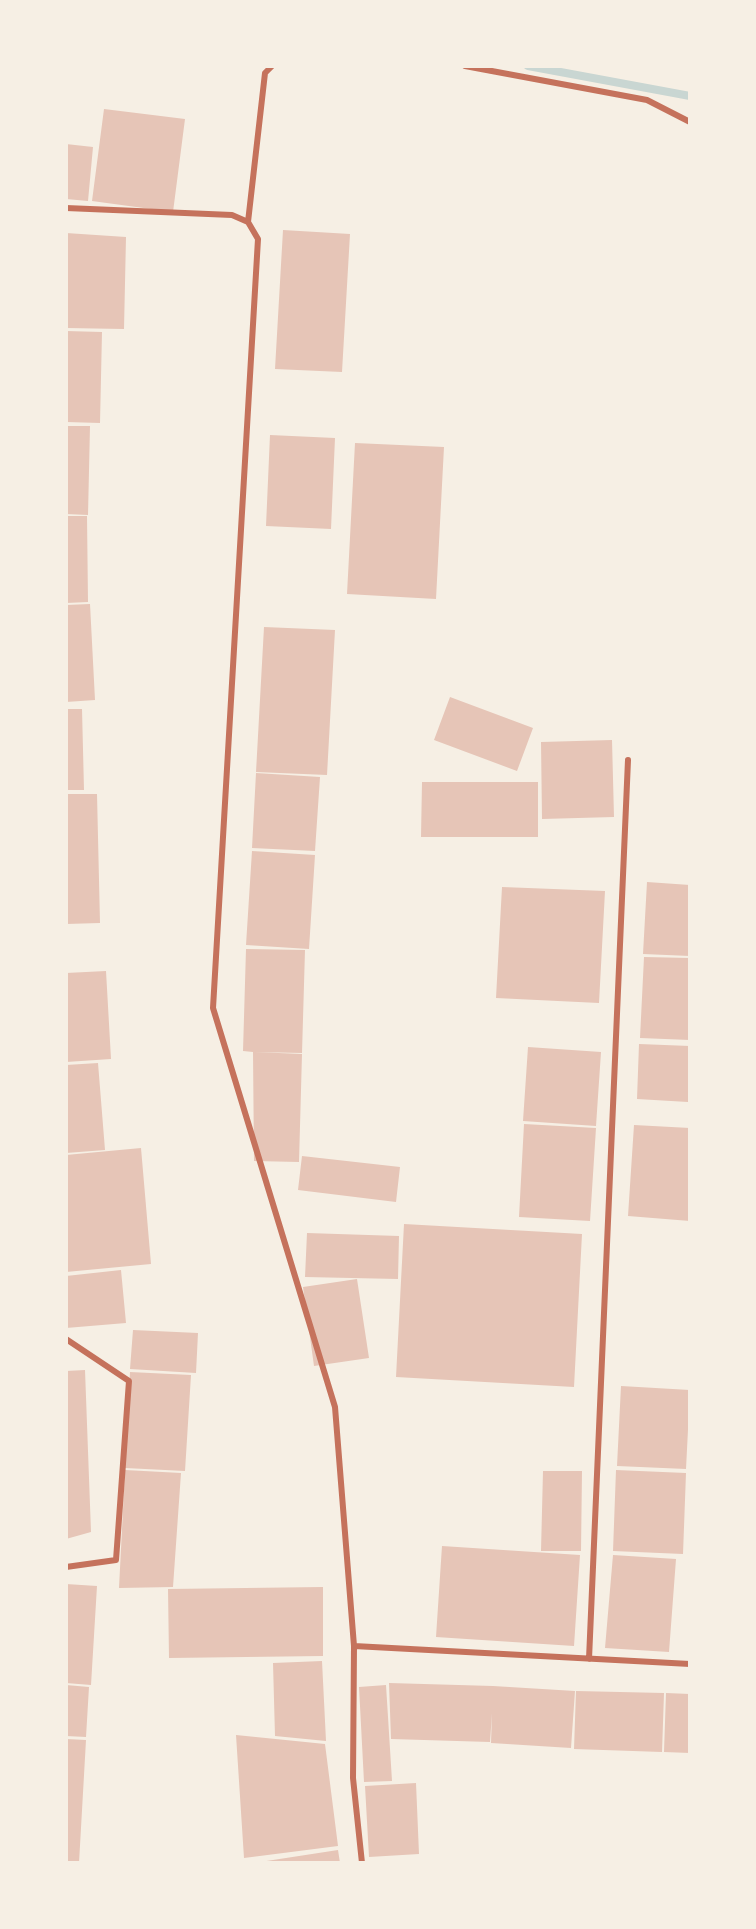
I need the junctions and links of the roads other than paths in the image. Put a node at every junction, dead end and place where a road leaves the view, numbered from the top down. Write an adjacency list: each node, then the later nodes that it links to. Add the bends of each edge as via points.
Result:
1 (272, 66): 5 (street, via 265,73)
2 (465, 66): 3 (street, via 647,100)
3 (690, 122)
4 (66, 208): 5 (street, via 232,215)
5 (248, 222): 9 (street, via 258,239 213,1008 335,1407)
6 (628, 760): 10 (street)
7 (66, 1339): 8 (street, via 129,1381 116,1560)
8 (66, 1567)
9 (354, 1646): 10 (street); 12 (street, via 352,1778)
10 (589, 1659): 11 (street)
11 (690, 1664)
12 (362, 1863)

